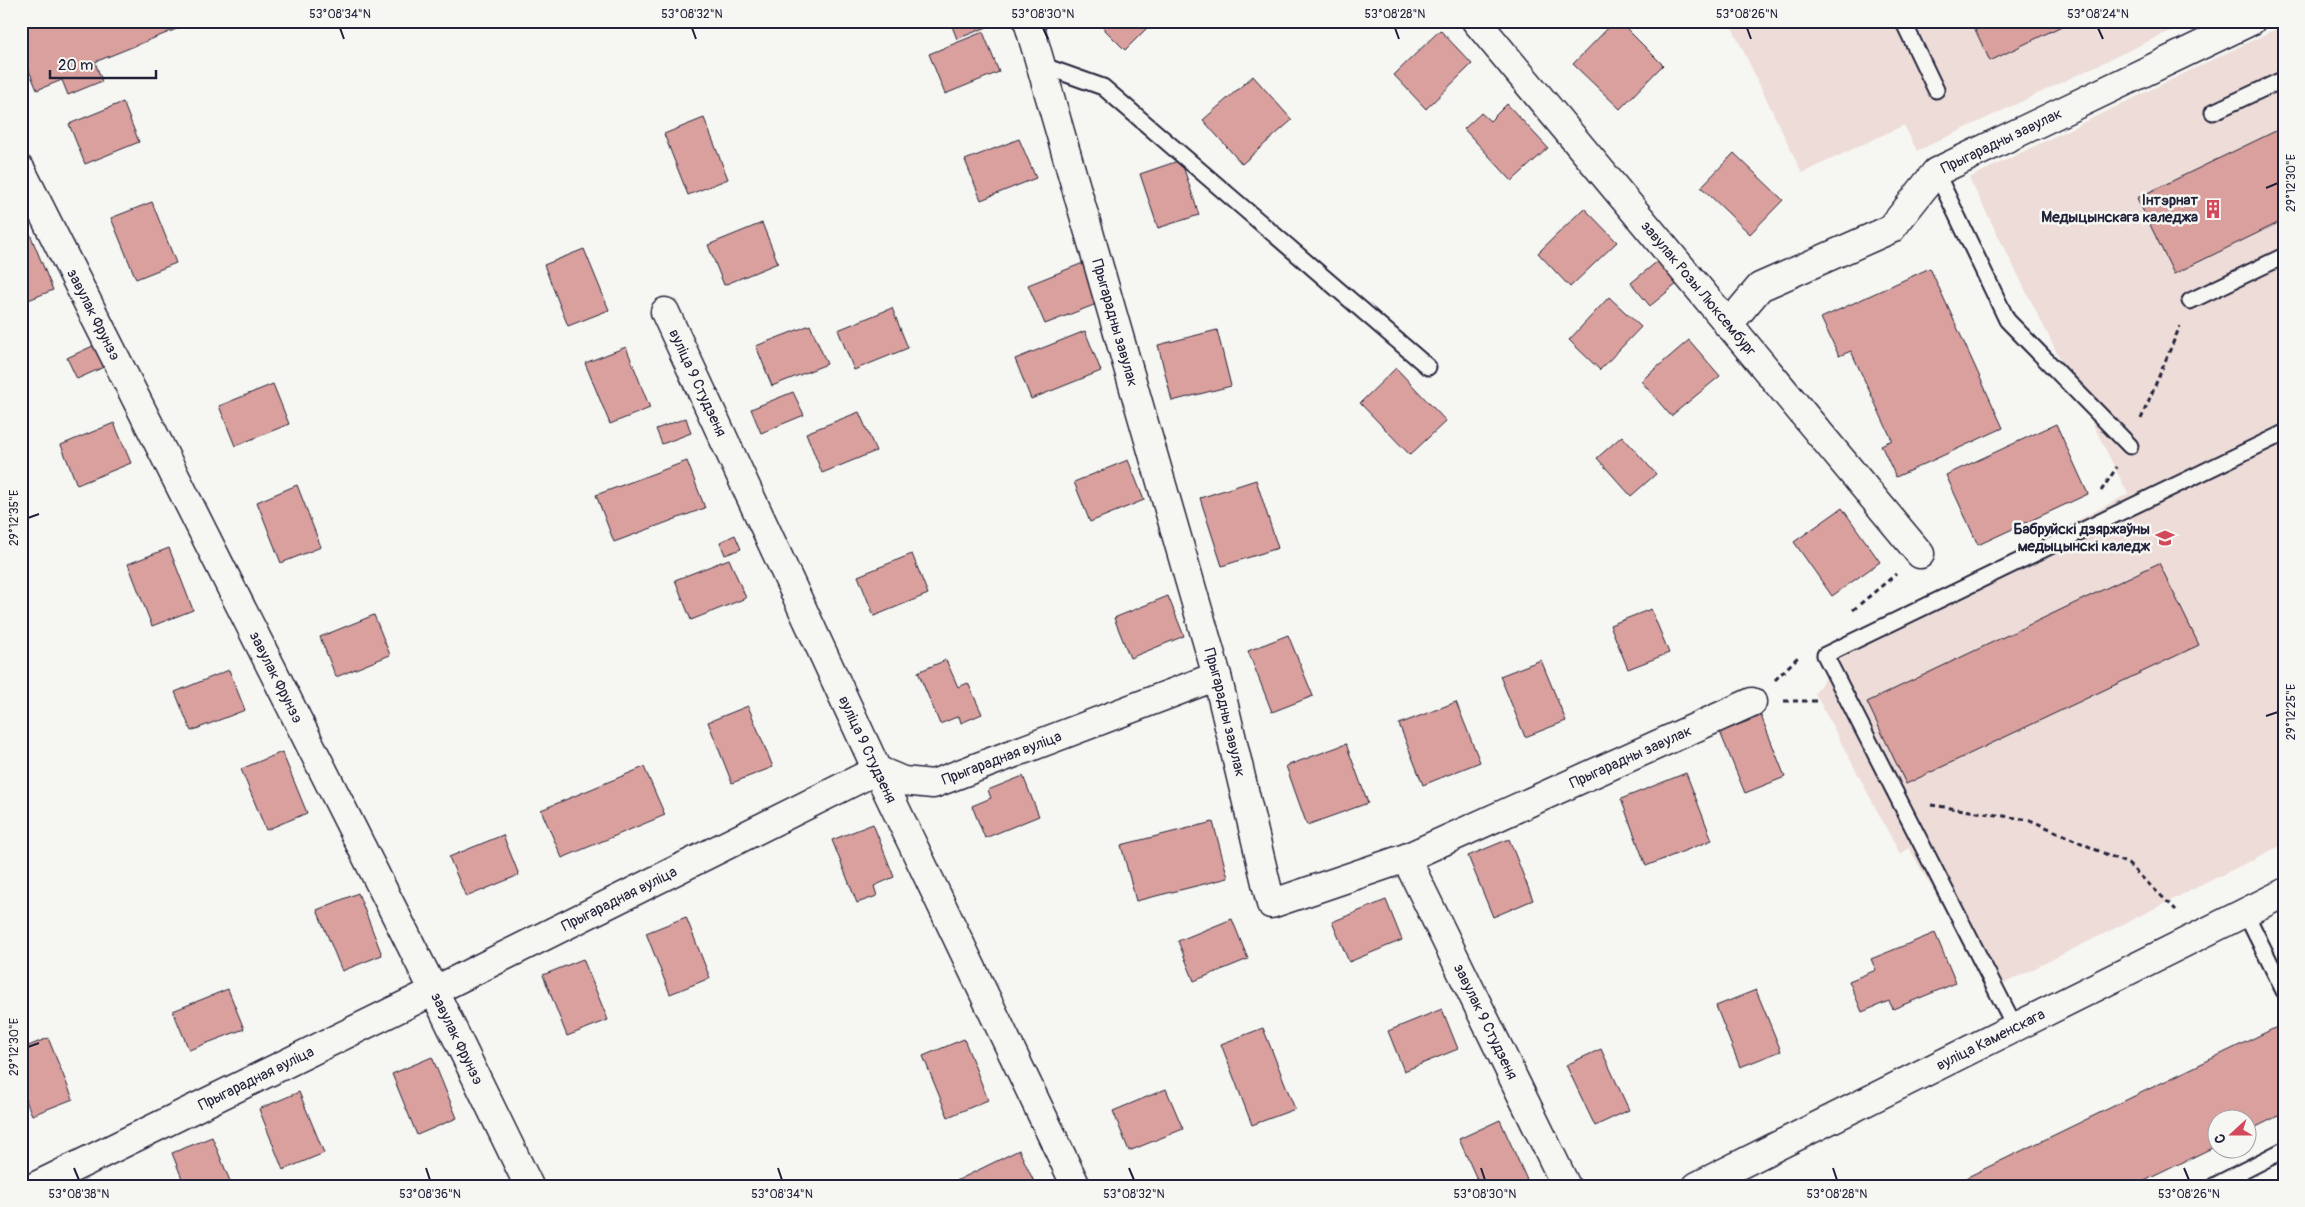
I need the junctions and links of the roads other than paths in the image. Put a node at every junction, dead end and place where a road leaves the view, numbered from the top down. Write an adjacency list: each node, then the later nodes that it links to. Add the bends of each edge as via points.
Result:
1 (1028, 21): 5 (street, Прыгарадны завулак)
2 (1476, 21): 14 (street, завулак Розы Люксембург)
3 (1903, 21): 7 (lane)
4 (2251, 21): 10 (street, Прыгарадны завулак)
5 (1041, 65): 15 (lane, via 1103,87); 19 (street, Прыгарадны завулак)
6 (2284, 79): 8 (lane)
7 (1936, 90)
8 (2213, 112)
9 (21, 170): 25 (street, завулак Фрунзэ)
10 (1936, 172): 14 (street, Прыгарадны завулак, via 1891,229 1760,287); 17 (lane, via 2007,320)
11 (2284, 256): 12 (lane)
12 (2190, 301)
13 (665, 312): 21 (street, вуліца 9 Студзеня)
14 (1728, 325): 18 (street, завулак Розы Люксембург)
15 (1428, 367)
16 (2284, 432): 27 (lane, via 1825,655)
17 (2130, 446)
18 (1920, 554)
19 (1217, 676): 21 (street, Прыгарадная вуліца, via 933,784 903,781); 22 (street, Прыгарадны завулак, via 1271,904)
20 (1752, 702): 22 (street, Прыгарадны завулак)
21 (876, 770): 25 (street, Прыгарадная вуліца); 31 (street, вуліца 9 Студзеня)
22 (1406, 858): 32 (street, завулак 9 Студзеня)
23 (2284, 894): 24 (street, вуліца Каменскага)
24 (2246, 912): 26 (lane); 27 (street, вуліца Каменскага)
25 (434, 991): 29 (street, Прыгарадная вуліца); 30 (street, завулак Фрунзэ)
26 (2284, 991)
27 (2015, 1027): 33 (street, вуліца Каменскага)
28 (2284, 1150): 34 (lane)
29 (36, 1186)
30 (528, 1186)
31 (1076, 1186)
32 (1566, 1186)
33 (1697, 1186)
34 (2214, 1186)

